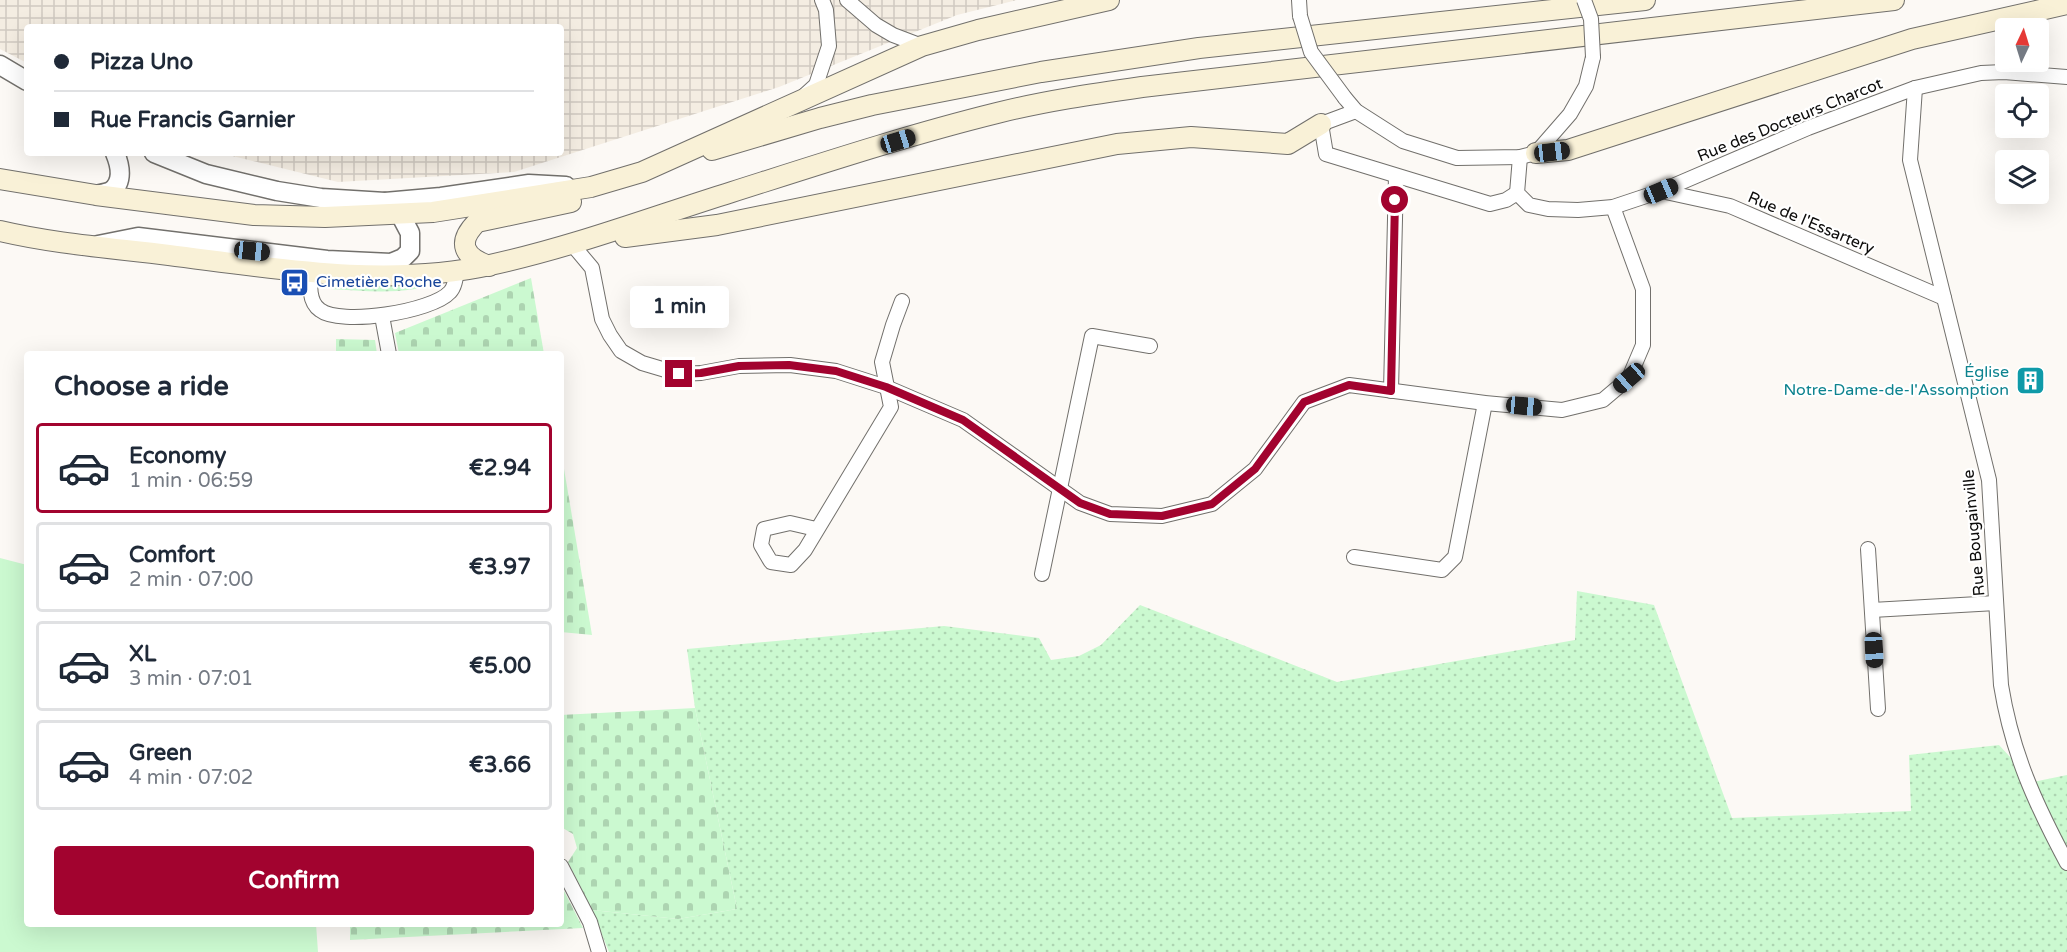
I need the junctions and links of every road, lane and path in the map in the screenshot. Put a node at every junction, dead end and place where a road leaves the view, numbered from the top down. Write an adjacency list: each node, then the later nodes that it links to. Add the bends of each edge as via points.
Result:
1 (822, 0): 14 (street, via 829,46 816,85)
2 (847, 0): 9 (street, via 885,30)
3 (1109, 0): 9 (main road)
4 (1299, 0): 15 (street, bridge, via 1311,52)
5 (1584, 0): 17 (street, bridge, via 1591,19 1593,57 1586,86 1570,114)
6 (1645, 0): 20 (main road, via 1199,48 1041,72 872,105)
7 (1894, 0): 29 (main road, via 1062,99 932,131)
8 (2067, 4): 17 (main road, via 1912,39 1568,150)
9 (922, 46): 14 (main road)
10 (0, 65): 12 (street)
11 (2067, 77): 13 (street, Rue des Docteurs Charcot, via 2004,72)
12 (24, 79)
13 (1915, 88): 23 (street, Rue des Docteurs Charcot, via 1808,128); 34 (street, Rue Bougainville, via 1910,160)
14 (799, 101): 20 (main road)
15 (1356, 111): 16 (street); 17 (street, via 1403,141 1457,158)
16 (1321, 124): 21 (street, via 1326,154); 29 (main road, via 1288,144 1191,137 1117,144 717,225)
17 (1528, 155): 24 (street)
18 (116, 156): 25 (street, via 121,166 119,180 111,190)
19 (161, 156): 27 (street, via 206,174 277,191)
20 (647, 170): 27 (main road, via 591,187 433,212); 31 (main road, via 595,198 477,222 467,232 467,252)
21 (1396, 176): 24 (street, via 1490,204); 40 (street)
22 (0, 179): 25 (main road)
23 (1661, 191): 26 (street, Rue des Docteurs Charcot); 34 (street, Rue de l'Essartery, via 1730,206)
24 (1517, 193): 26 (street, Rue des Docteurs Charcot, via 1529,205 1548,209)
25 (96, 195): 27 (main road, via 254,215 336,217)
26 (1613, 207): 41 (street, via 1643,289 1643,345 1629,378 1604,400 1562,410)
27 (393, 208): 30 (street, via 410,233 410,251 391,263 327,260 138,237)
28 (0, 231): 30 (main road)
29 (571, 243): 31 (main road); 39 (street, via 592,268 602,319 610,335 621,351 642,363 679,374 739,366 789,365 836,371)
30 (93, 245): 33 (main road)
31 (489, 266): 32 (main road)
32 (457, 270): 33 (main road, via 373,276); 36 (street, via 450,293 431,304)
33 (311, 271): 36 (street, via 312,300 320,310 333,315)
34 (1944, 298): 47 (street, Rue Bougainville, via 1989,480)
35 (902, 301): 39 (street, via 882,362)
36 (382, 316): 38 (street)
37 (1150, 346): 42 (street, via 1092,336)
38 (388, 351)
39 (886, 387): 42 (street, via 963,420); 43 (street, via 891,407)
40 (1391, 391): 41 (street); 42 (street, via 1349,385 1304,402 1255,469 1212,504 1162,516 1110,514 1080,503)
41 (1485, 403): 45 (street, via 1455,557 1442,570)
42 (1060, 489): 46 (street)
43 (816, 529)
44 (1868, 549): 48 (street)
45 (1353, 557)
46 (1042, 574)
47 (1996, 603): 48 (street); 50 (street, Rue Bougainville, via 2004,709 2026,781)
48 (1872, 610): 49 (street)
49 (1878, 709)
50 (2067, 863)
51 (564, 872): 52 (street, via 590,922)
52 (599, 952)

